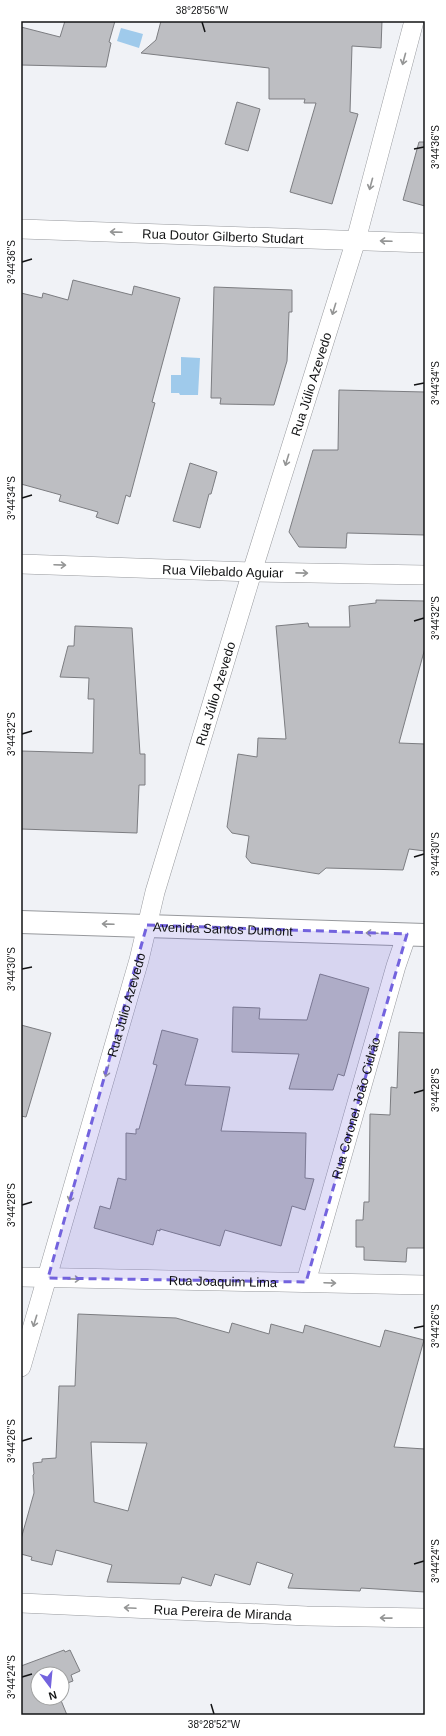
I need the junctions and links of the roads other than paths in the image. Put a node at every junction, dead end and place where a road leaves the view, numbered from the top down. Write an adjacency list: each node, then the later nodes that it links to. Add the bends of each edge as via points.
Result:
1 (414, 21): 3 (street, Rua Júlio Azevedo, one-way to 3)
2 (21, 229): 3 (street, Rua Doutor Gilberto Studart, one-way to 2)
3 (356, 240): 4 (street, Rua Doutor Gilberto Studart, one-way to 3); 6 (street, Rua Júlio Azevedo, one-way to 6)
4 (425, 243)
5 (21, 564): 6 (street, Rua Vilebaldo Aguiar, one-way to 6)
6 (252, 572): 7 (street, Rua Vilebaldo Aguiar, one-way to 7); 9 (street, Rua Júlio Azevedo)
7 (425, 575)
8 (21, 922): 9 (main road, Avenida Santos Dumont, one-way to 8)
9 (147, 925): 10 (main road, Avenida Santos Dumont, one-way to 9); 12 (street, Rua Júlio Azevedo, one-way to 12)
10 (416, 935): 13 (street, Rua Coronel João Cidrão, via 396,966)
11 (21, 1277): 12 (street, Rua Joaquim Lima)
12 (48, 1278): 13 (street, Rua Joaquim Lima, one-way to 13); 15 (street, Rua Júlio Azevedo, one-way to 15)
13 (306, 1282): 14 (street, Rua Joaquim Lima, one-way to 14)
14 (425, 1285)
15 (21, 1367)
16 (21, 1603): 17 (street, Rua Pereira de Miranda, one-way to 16, via 307,1616)
17 (425, 1618)

